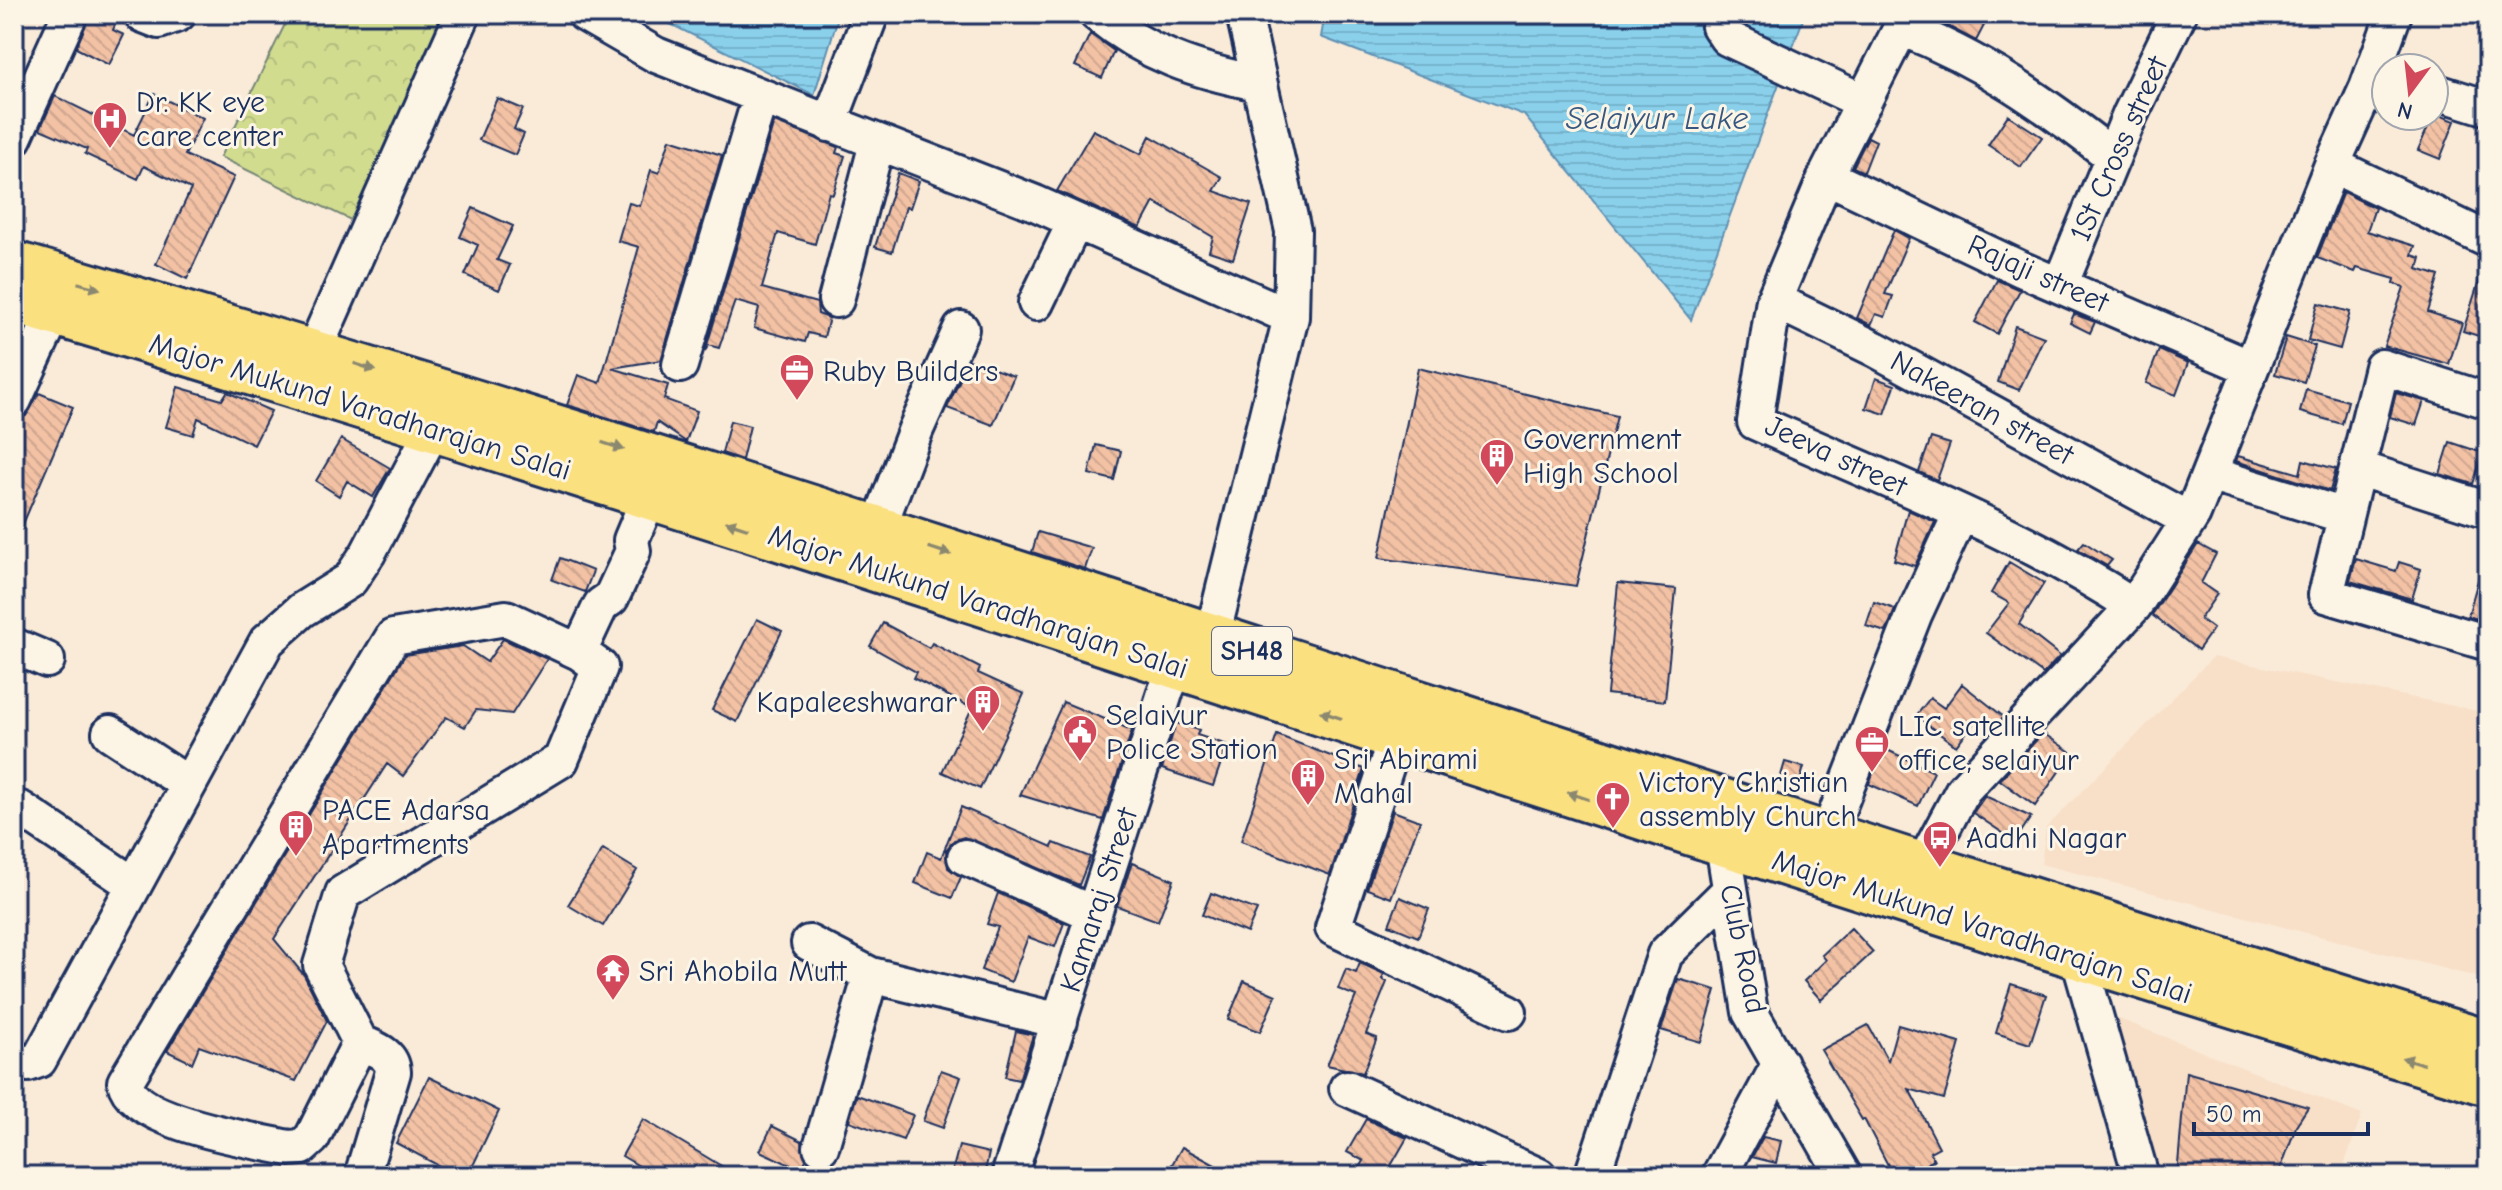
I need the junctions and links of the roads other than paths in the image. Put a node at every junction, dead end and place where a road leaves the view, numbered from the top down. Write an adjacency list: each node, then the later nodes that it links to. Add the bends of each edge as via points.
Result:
1 (70, 14): 21 (street)
2 (141, 14): 3 (street, via 159,21)
3 (178, 14)
4 (463, 14): 36 (street)
5 (585, 14): 16 (street, via 656,55)
6 (871, 14): 20 (street)
7 (1097, 14): 17 (street, via 1158,55)
8 (1244, 14): 17 (street, Kamaraj Street)
9 (1725, 14): 18 (street, via 1719,26 1727,38)
10 (2179, 14): 23 (street, 1St Cross street)
11 (2394, 14): 13 (street)
12 (1905, 21): 18 (street, Jeeva street); 23 (street, via 2038,100)
13 (2384, 52)
14 (2370, 96): 24 (street)
15 (2450, 96): 19 (street)
16 (760, 98): 20 (street); 37 (street)
17 (1262, 98): 34 (street, Kamaraj Street, via 1293,231)
18 (1864, 102): 25 (street, Jeeva street)
19 (2488, 108)
20 (829, 124): 22 (street)
21 (14, 138)
22 (877, 143): 26 (street); 30 (street)
23 (2113, 157): 29 (street, 1St Cross street)
24 (2332, 165): 27 (street); 38 (street)
25 (1826, 176): 29 (street, Rajaji street); 31 (street, Jeeva street)
26 (1075, 222): 32 (street); 34 (street)
27 (2488, 240)
28 (14, 264): 36 (main road, Major Mukund Varadharajan Salai / SH48, one-way to 36)
29 (2060, 285): 38 (street, Rajaji street)
30 (836, 300)
31 (1774, 300): 46 (street, Jeeva street, via 1755,422); 48 (street, Nakeeran street, via 1875,349)
32 (1036, 303)
33 (34, 307): 39 (street); 41 (main road, Major Mukund Varadharajan Salai / SH48)
34 (1291, 317): 53 (street, Kamaraj Street, via 1214,629)
35 (961, 329): 49 (street)
36 (314, 351): 49 (main road, Major Mukund Varadharajan Salai / SH48, one-way to 49)
37 (680, 365)
38 (2251, 368): 43 (street)
39 (14, 400)
40 (2488, 401): 42 (street, via 2382,367)
41 (433, 429): 44 (main road, Major Mukund Varadharajan Salai / SH48); 58 (street, via 356,571 267,641)
42 (2357, 468): 45 (street); 47 (street)
43 (2209, 474): 47 (street); 48 (street)
44 (649, 497): 53 (main road, Major Mukund Varadharajan Salai / SH48, one-way to 44); 54 (street, via 631,540 620,547 598,594 601,605)
45 (2488, 510)
46 (1961, 513): 50 (street, Jeeva street, via 2077,569); 60 (street, via 1914,615)
47 (2345, 516): 51 (street, via 2326,595)
48 (2189, 520): 50 (street)
49 (877, 531): 53 (main road, Major Mukund Varadharajan Salai / SH48, one-way to 53)
50 (2134, 606): 63 (street, via 1963,790)
51 (2488, 643)
52 (14, 646): 55 (street)
53 (1193, 651): 57 (main road, Major Mukund Varadharajan Salai / SH48, one-way to 53); 60 (main road, Major Mukund Varadharajan Salai / SH48); 66 (street, Kamaraj Street)
54 (579, 652): 73 (street, via 600,667 561,760 343,893 321,965); 73 (street, via 506,618 393,637 125,1082 137,1102 182,1123 302,1147 312,1138)
55 (47, 660)
56 (110, 733): 58 (street)
57 (1396, 737): 61 (main road, Major Mukund Varadharajan Salai / SH48, one-way to 57); 71 (street, via 1333,928)
58 (188, 784): 64 (street)
59 (21, 809): 64 (street)
60 (1827, 837): 63 (main road, Major Mukund Varadharajan Salai / SH48)
61 (1723, 844): 65 (street, Club Road); 69 (main road, Major Mukund Varadharajan Salai / SH48)
62 (965, 857): 66 (street)
63 (1922, 867): 67 (main road, Major Mukund Varadharajan Salai / SH48)
64 (134, 885): 75 (street, via 39,1060)
65 (1730, 890): 76 (street, Club Road, via 1750,1012); 83 (street, via 1665,954)
66 (1094, 914): 72 (street, Kamaraj Street)
67 (2065, 914): 69 (street); 74 (main road, Major Mukund Varadharajan Salai / SH48)
68 (809, 943): 70 (street)
69 (2081, 960): 77 (main road, Major Mukund Varadharajan Salai / SH48, one-way to 69); 86 (street)
70 (871, 975): 72 (street); 79 (street)
71 (1509, 1012)
72 (1060, 1021): 81 (street, Kamaraj Street)
73 (360, 1042): 80 (street, via 393,1062)
74 (2488, 1043)
75 (14, 1060)
76 (1780, 1063): 84 (street); 85 (street, Club Road)
77 (2488, 1083)
78 (1347, 1088): 82 (street)
79 (821, 1147)
80 (362, 1176)
81 (1009, 1176)
82 (1539, 1176)
83 (1592, 1176)
84 (1719, 1176)
85 (1844, 1176)
86 (2141, 1176)

